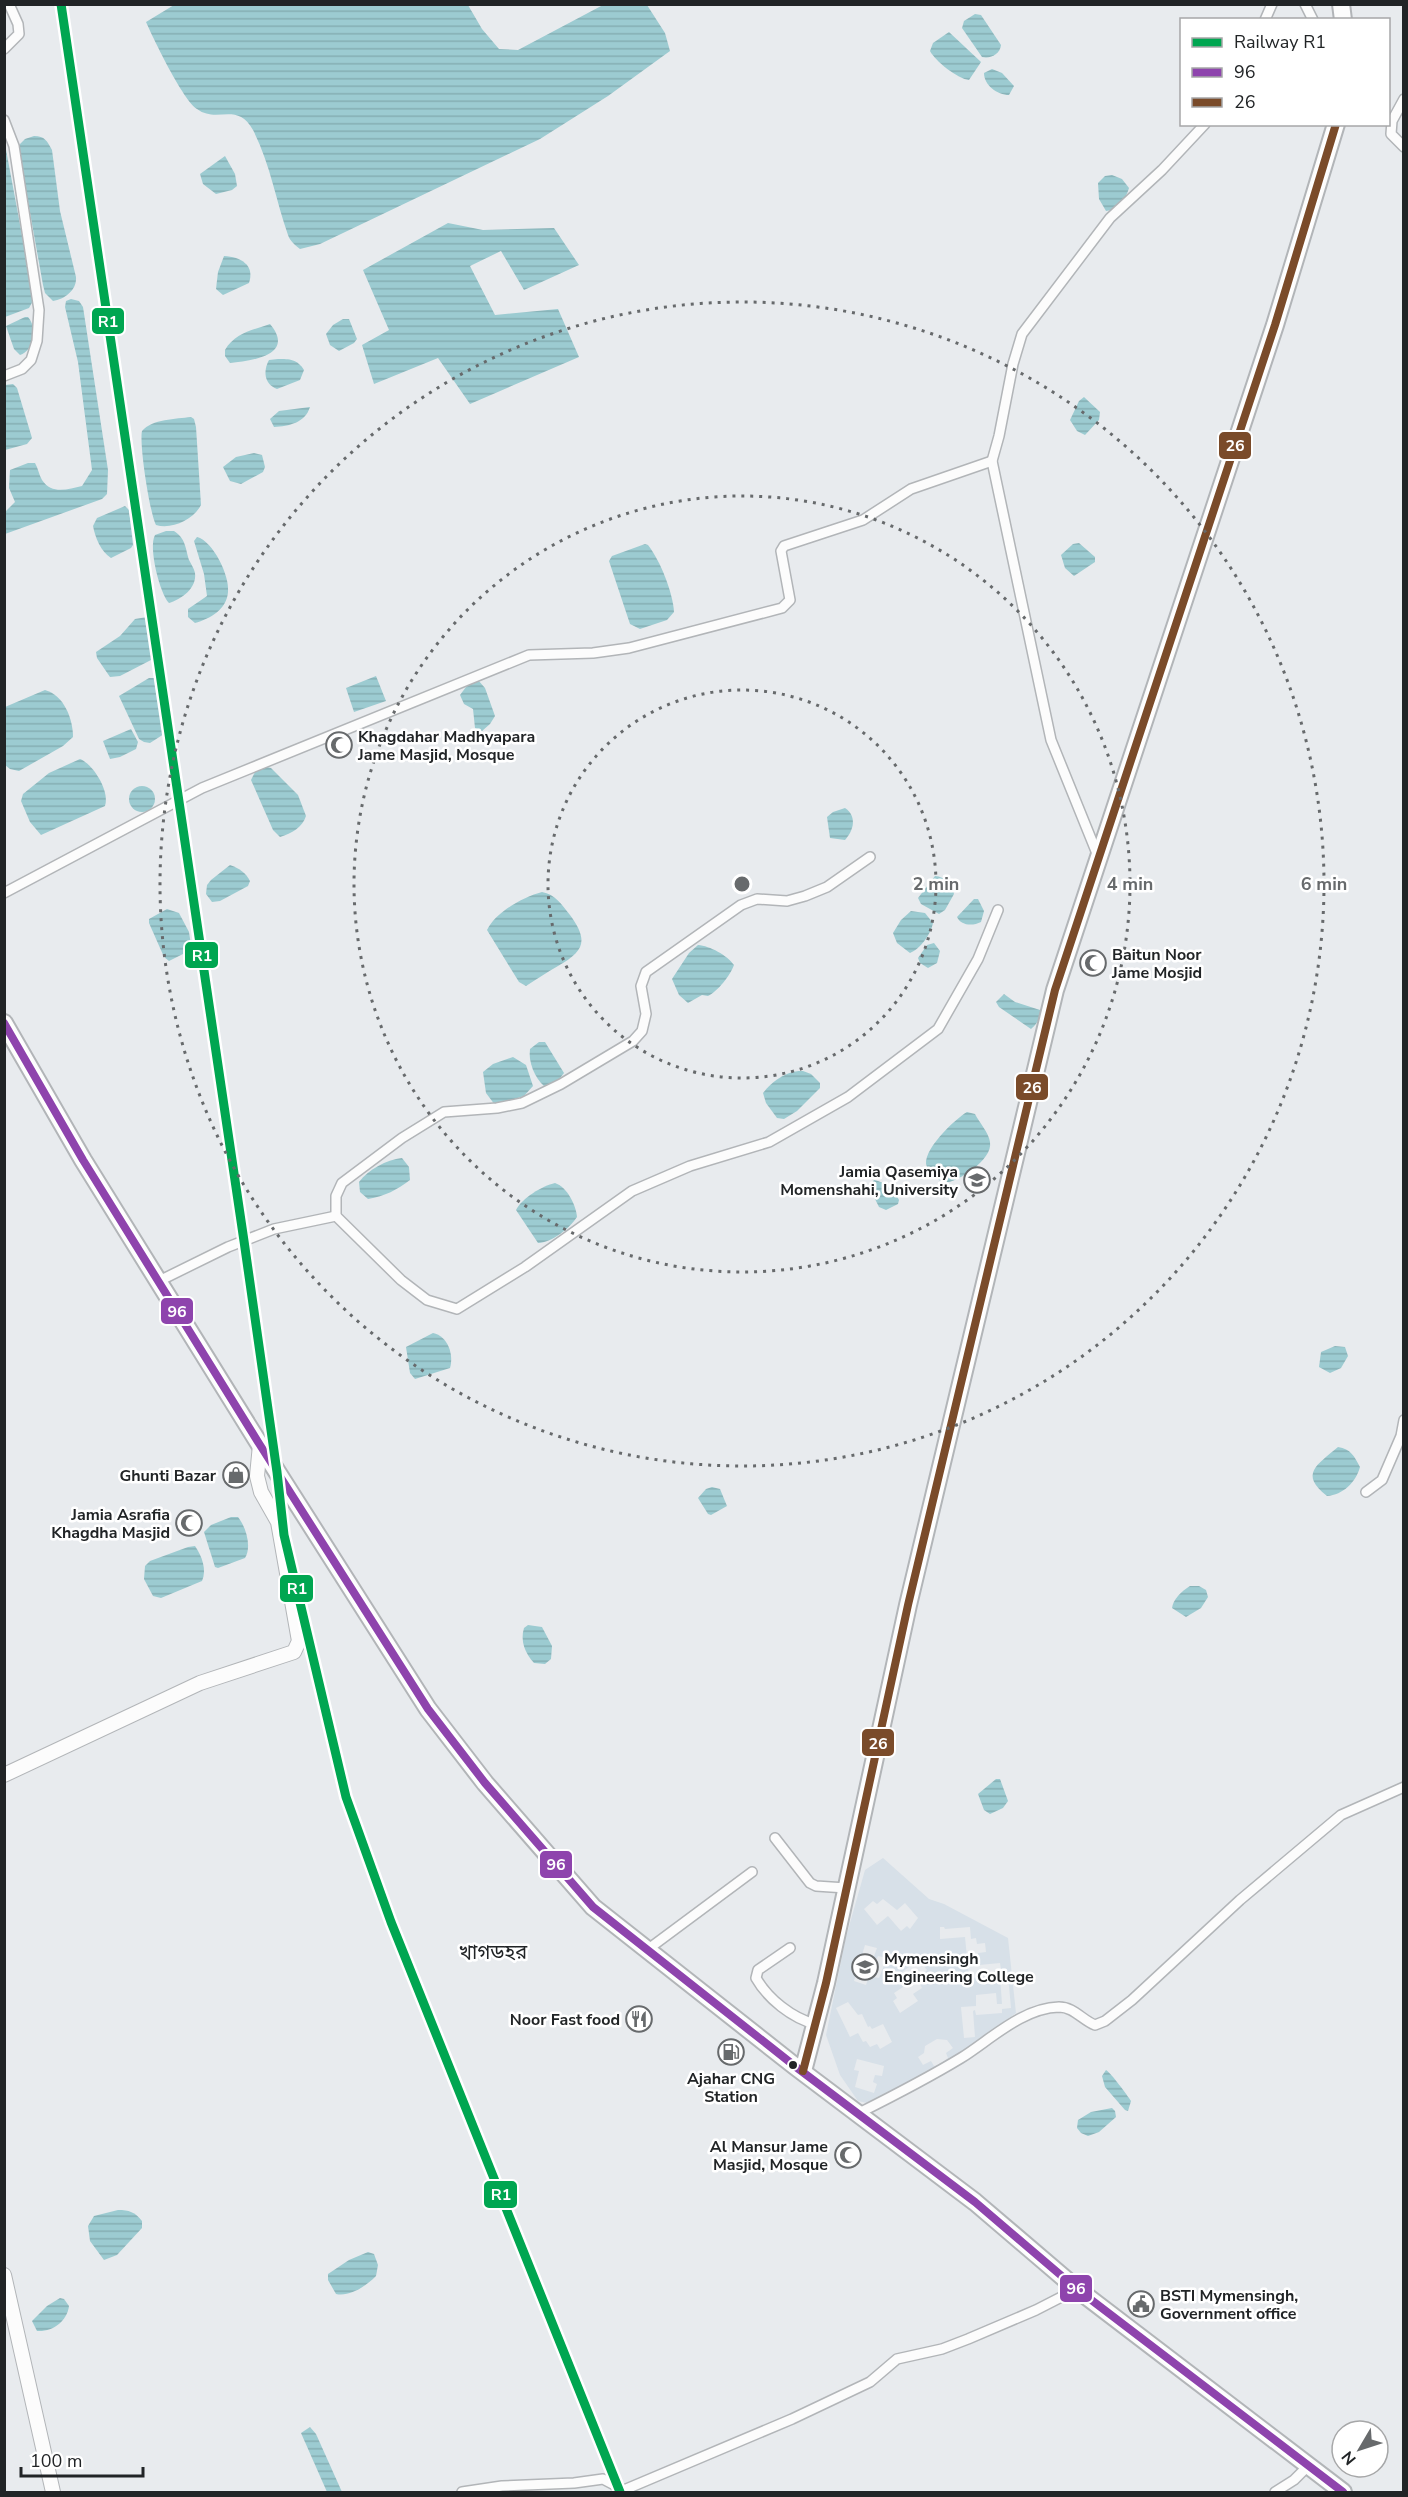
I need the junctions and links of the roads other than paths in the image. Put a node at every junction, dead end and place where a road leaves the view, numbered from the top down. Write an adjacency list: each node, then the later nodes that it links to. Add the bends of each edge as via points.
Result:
1 (9, 4): 6 (street, via 19,34)
2 (1272, 4): 4 (street)
3 (1305, 4): 5 (street)
4 (1266, 18)
5 (1312, 18)
6 (4, 49)
7 (1404, 99): 11 (street, via 1392,122 1391,134)
8 (4, 120): 12 (street, via 14,146 39,310 31,360 22,369)
9 (1203, 126): 13 (street, via 1110,218 1022,334)
10 (1335, 126): 15 (highway, via 1275,325)
11 (1404, 147)
12 (4, 376)
13 (992, 461): 15 (street, via 1052,740); 16 (street, via 911,489 863,520 784,546 781,551 790,600 782,608 629,648 529,655 202,788)
14 (870, 857): 19 (street, via 827,887 787,901 757,900 741,905 646,972 641,986 646,1014 642,1031 633,1041 522,1103 444,1112 402,1137 342,1183 336,1196)
15 (1098, 858): 28 (highway, via 1055,990 908,1605)
16 (4, 893)
17 (998, 910): 19 (street, via 978,959 938,1029 848,1097 769,1142 690,1166 632,1191 525,1267 457,1309 428,1300 401,1280)
18 (4, 1023): 20 (highway)
19 (336, 1216): 20 (street, via 274,1229)
20 (159, 1281): 22 (highway)
21 (1404, 1420): 23 (street, via 1382,1480)
22 (260, 1445): 24 (street, via 257,1476 261,1492 278,1522 298,1641 294,1652 200,1683); 30 (highway, via 435,1718 485,1783 592,1907)
23 (1366, 1492)
24 (4, 1775)
25 (1404, 1787): 33 (street, via 1341,1815 1105,2021 1095,2025 1071,2009 1043,2009)
26 (776, 1838): 28 (street, via 810,1883)
27 (752, 1872): 30 (street)
28 (846, 1888): 31 (highway)
29 (790, 1947): 31 (street, via 758,1970 756,1978 782,2007)
30 (646, 1950): 32 (highway)
31 (815, 2024): 32 (highway)
32 (803, 2072): 33 (highway)
33 (859, 2113): 35 (highway, via 975,2202)
34 (4, 2275): 37 (street)
35 (1077, 2289): 36 (highway); 38 (street, via 968,2339 897,2359 870,2382 792,2420 624,2490 603,2479 502,2486)
36 (1309, 2465): 39 (street); 40 (highway)
37 (52, 2493)
38 (462, 2493)
39 (1275, 2493)
40 (1343, 2493)

